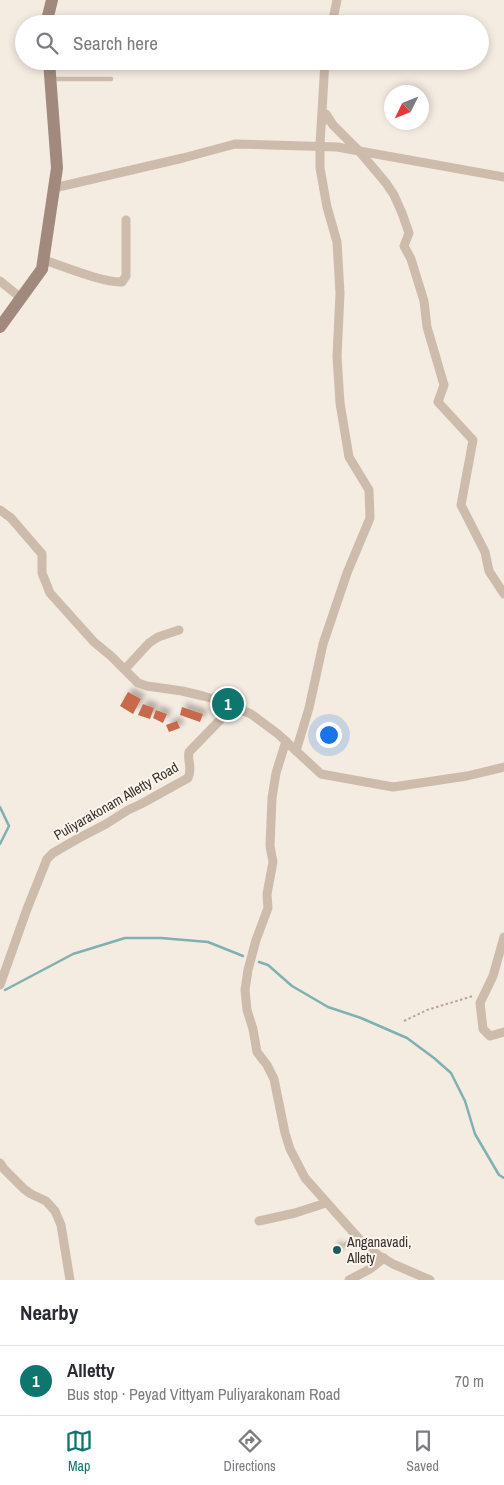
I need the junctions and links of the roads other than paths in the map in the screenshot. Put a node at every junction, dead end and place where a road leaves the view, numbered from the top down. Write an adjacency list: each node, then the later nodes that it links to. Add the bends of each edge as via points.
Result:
1 (52, 0): 3 (main road)
2 (337, 0): 4 (street)
3 (48, 15)
4 (334, 15)
5 (50, 70): 7 (main road)
6 (324, 70): 10 (street)
7 (50, 78): 8 (lane); 13 (main road, via 57,168)
8 (111, 79)
9 (325, 120): 11 (street, via 326,114)
10 (320, 147): 11 (street); 13 (street, via 235,144); 25 (street, via 320,168 337,242 340,293 337,357 344,435 349,456 369,490 370,518 323,644)
11 (359, 151): 12 (street); 20 (street, via 390,189 409,233 404,246 424,301 444,385 438,402 473,440 461,505 485,552 489,571)
12 (504, 177)
13 (54, 188): 15 (main road)
14 (126, 220): 15 (street, via 126,276 122,282)
15 (44, 260): 17 (main road, via 42,269)
16 (0, 281): 17 (street)
17 (21, 298): 18 (main road)
18 (0, 327)
19 (0, 510): 22 (street, via 42,554 42,573 50,593 94,642)
20 (504, 594)
21 (179, 630): 22 (street, via 149,643)
22 (125, 669): 23 (street, via 138,683)
23 (228, 704): 24 (street, via 251,714); 28 (street, Puliyarakonam Alletty Road, via 221,719 189,752 191,769 188,778 78,838 47,859)
24 (286, 741): 25 (street); 31 (street, via 272,798 270,846 273,862 267,894 268,908 256,940 245,990 257,1052 274,1079 290,1149 305,1178)
25 (296, 751): 26 (street, via 322,774 392,787)
26 (504, 767)
27 (504, 937): 29 (street, via 493,976 480,1003 483,1029 490,1036)
28 (0, 985)
29 (504, 1032)
30 (0, 1164): 36 (street, via 24,1189 46,1201 56,1211)
31 (326, 1203): 32 (street); 33 (street)
32 (259, 1221)
33 (356, 1235): 34 (lane); 35 (street)
34 (345, 1245)
35 (384, 1258): 37 (street); 38 (street)
36 (70, 1280)
37 (349, 1280)
38 (430, 1280)

